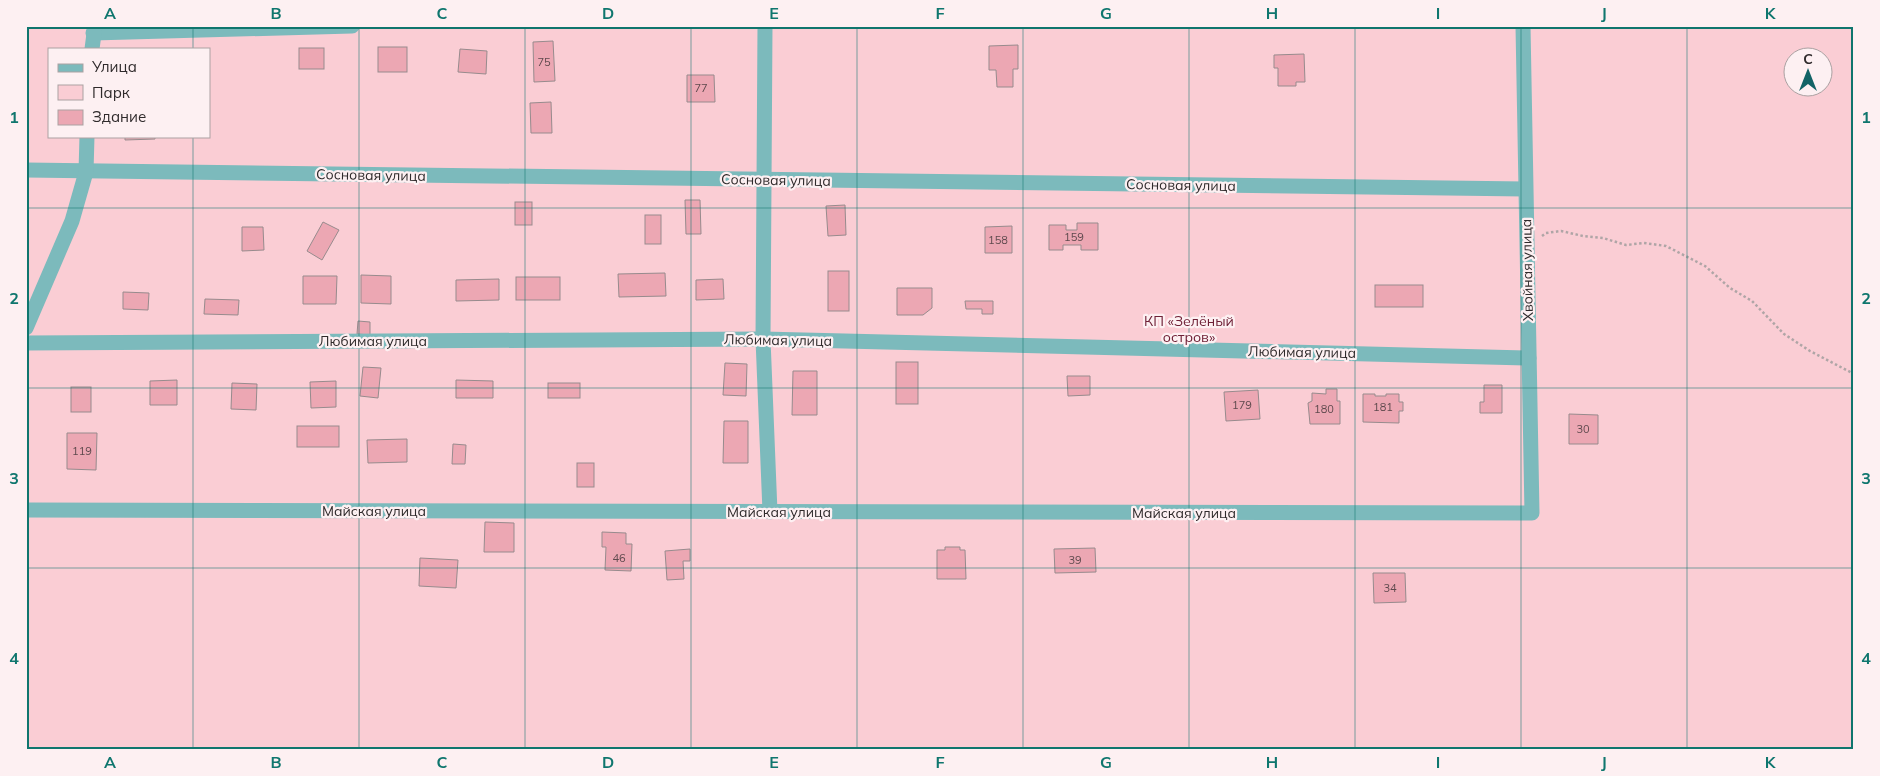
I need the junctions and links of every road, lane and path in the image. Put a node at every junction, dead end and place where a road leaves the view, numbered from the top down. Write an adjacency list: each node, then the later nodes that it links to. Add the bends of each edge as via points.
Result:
1 (352, 26): 4 (street)
2 (766, 26): 9 (street)
3 (1523, 26): 10 (street, Хвойная улица)
4 (94, 30): 5 (street)
5 (92, 48)
6 (88, 138): 8 (street)
7 (26, 170): 8 (street, Сосновая улица)
8 (86, 172): 9 (street, Сосновая улица); 12 (street, via 72,222)
9 (764, 179): 10 (street, Сосновая улица); 13 (street)
10 (1526, 189): 11 (street, Хвойная улица)
11 (1527, 245): 15 (street, Хвойная улица); 16 (path, via 1546,233 1561,231 1626,245 1666,246 1705,266 1730,288 1752,301 1784,334)
12 (26, 328)
13 (763, 339): 14 (street, Любимая улица); 15 (street, Любимая улица); 18 (street)
14 (26, 343)
15 (1529, 358): 19 (street, Хвойная улица)
16 (1854, 374)
17 (26, 510): 18 (street, Майская улица)
18 (770, 512): 19 (street, Майская улица)
19 (1532, 513)

